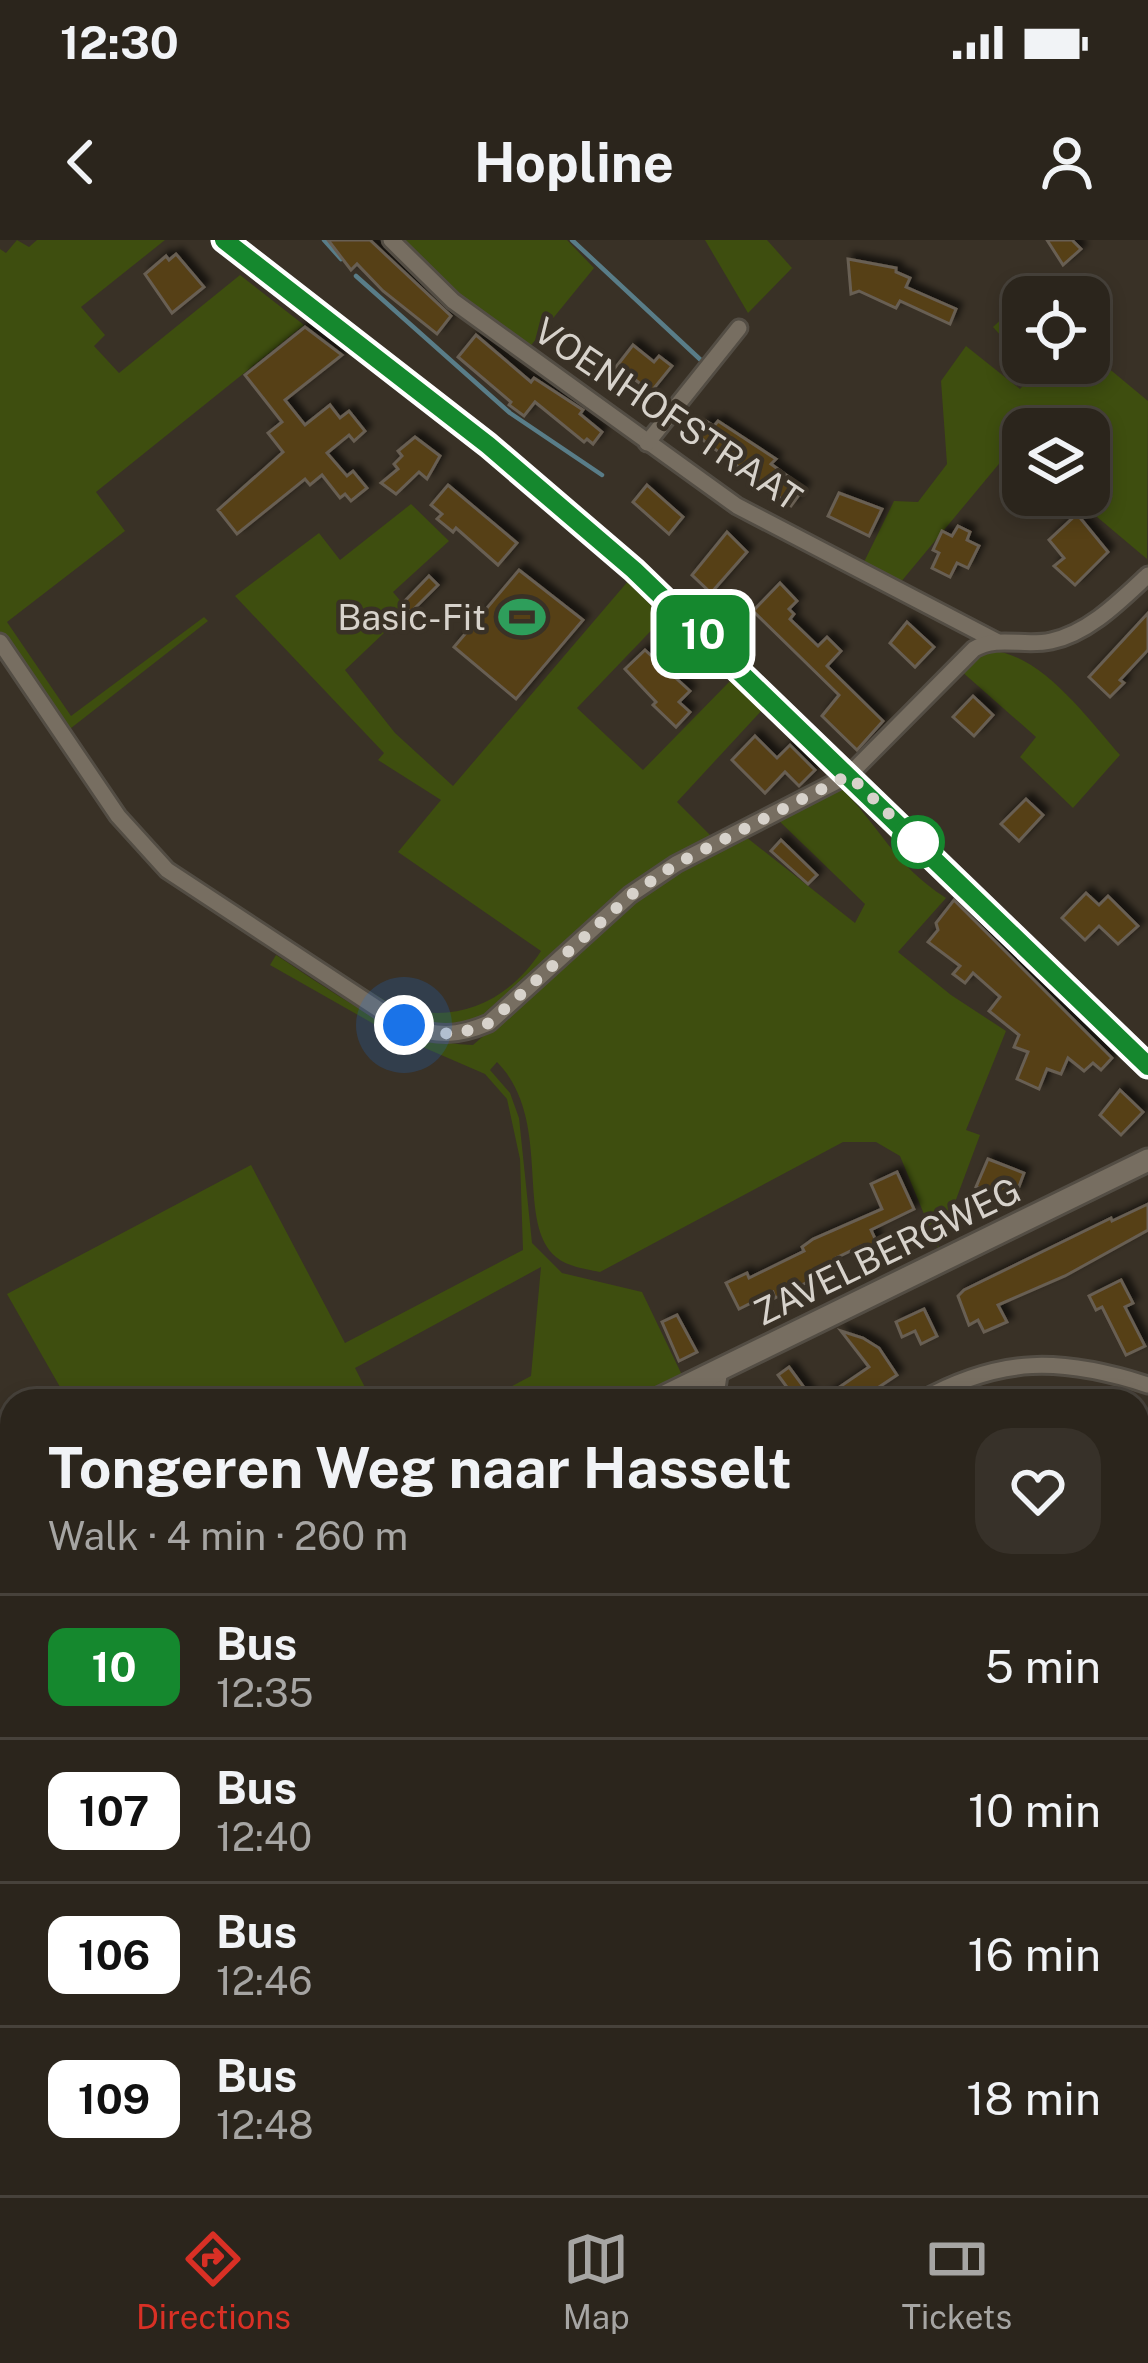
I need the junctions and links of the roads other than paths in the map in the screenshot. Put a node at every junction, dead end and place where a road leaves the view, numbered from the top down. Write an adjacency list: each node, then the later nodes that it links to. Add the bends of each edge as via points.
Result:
1 (224, 240): 8 (main road, via 578,520)
2 (391, 240): 4 (street, VOENHOFSTRAAT, via 453,301)
3 (739, 328): 4 (street)
4 (646, 442): 6 (street, VOENHOFSTRAAT, via 754,515)
5 (1148, 575): 6 (street, via 1065,637)
6 (996, 641): 8 (street, via 974,649)
7 (0, 642): 8 (street, via 118,816 167,871 404,1025 436,1036 489,1023 676,864)
8 (849, 775): 9 (main road)
9 (1148, 1066)
10 (1148, 1160): 11 (main road, ZAVELBERGWEG)
11 (720, 1370): 13 (main road, ZAVELBERGWEG); 14 (street)
12 (1148, 1385): 15 (street, via 1099,1370 1025,1364)
13 (680, 1389)
14 (718, 1389)
15 (944, 1389)

